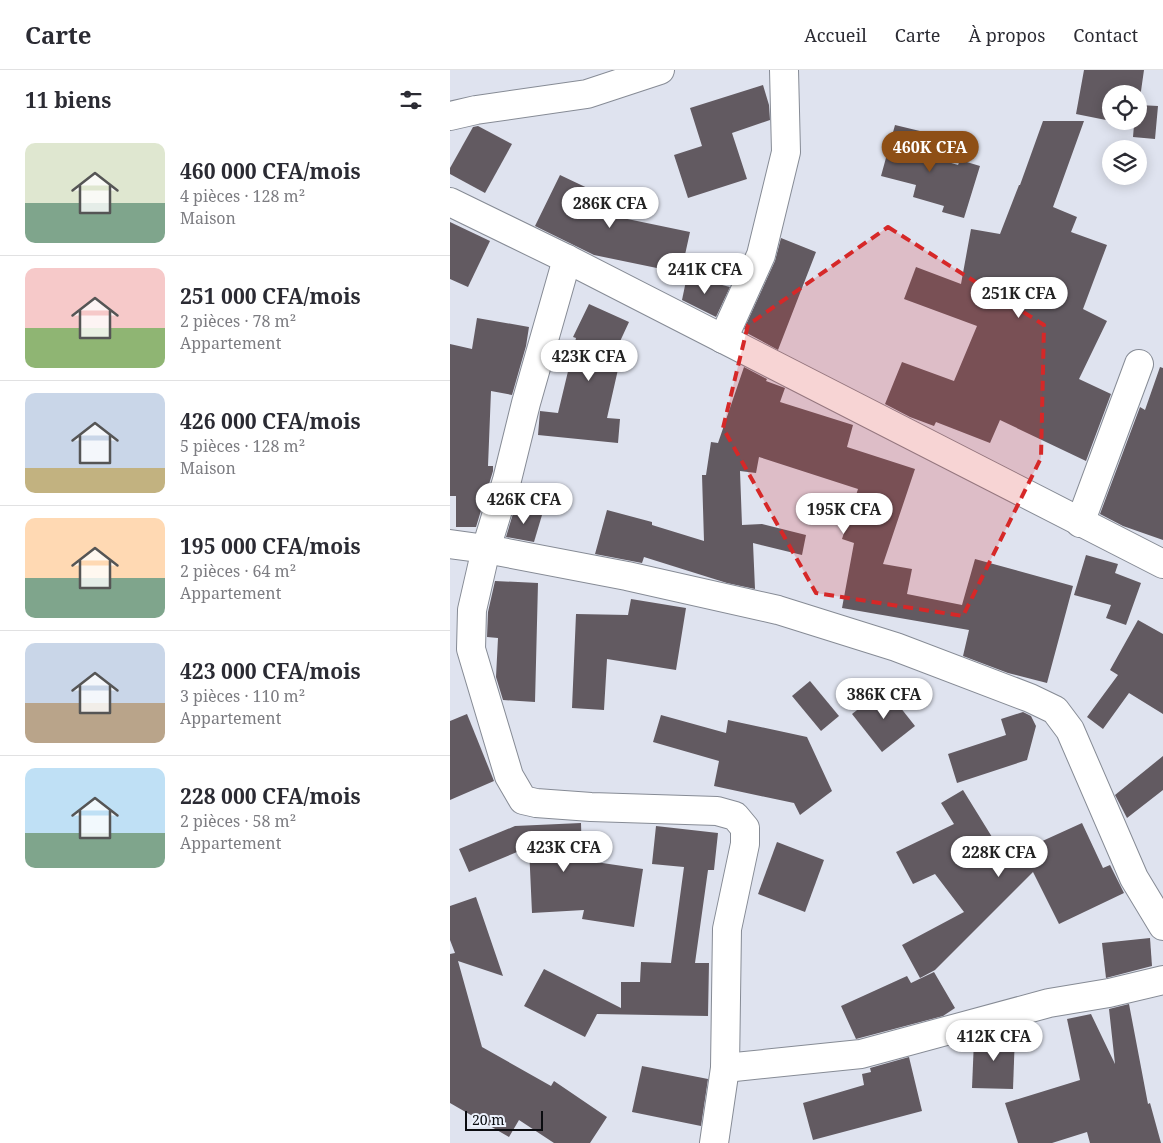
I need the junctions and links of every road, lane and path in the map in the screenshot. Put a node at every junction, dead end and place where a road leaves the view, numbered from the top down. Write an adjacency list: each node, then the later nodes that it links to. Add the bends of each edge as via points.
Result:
1 (660, 70): 3 (street, via 587,94)
2 (784, 70): 6 (street, via 786,152 762,256)
3 (450, 116)
4 (450, 202): 5 (street)
5 (567, 259): 6 (street); 10 (street)
6 (723, 339): 8 (street)
7 (1139, 364): 8 (street)
8 (1080, 523): 11 (street)
9 (450, 544): 10 (street)
10 (486, 549): 12 (street, via 778,610 896,647 1055,710 1070,730 1134,878); 14 (street, via 472,610 470,649 510,776 523,800 536,804 716,811 735,816 745,828 745,844 727,929)
11 (1163, 564)
12 (1163, 926)
13 (1163, 980): 14 (street, via 1109,994 1049,1003 861,1054)
14 (725, 1068): 15 (street)
15 (714, 1143)

